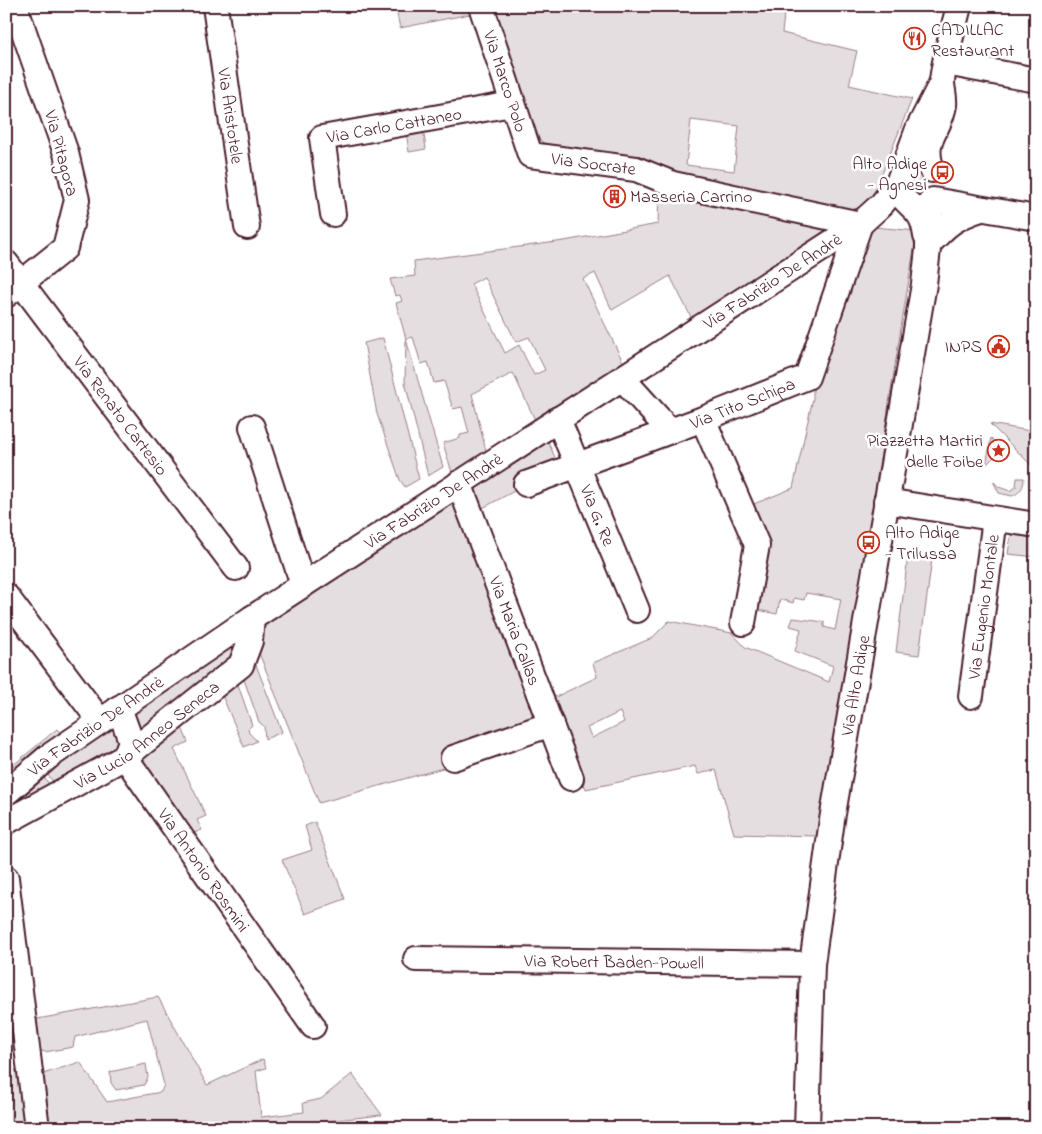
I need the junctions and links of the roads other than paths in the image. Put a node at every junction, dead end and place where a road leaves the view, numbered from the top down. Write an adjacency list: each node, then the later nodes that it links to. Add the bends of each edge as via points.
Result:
1 (15, 6): 18 (street, Via Pitagora, via 66,153 77,200 65,248)
2 (216, 6): 15 (street, Via Aristotele)
3 (481, 6): 7 (street, Via Marco Polo)
4 (959, 6): 5 (street, Via Alto Adige)
5 (944, 73): 6 (street); 9 (street, Via Alto Adige, via 945,103 927,155); 10 (street, Via Alto Adige, via 918,129)
6 (1036, 80)
7 (512, 104): 8 (street, Via Marco Polo); 12 (street, Via Carlo Cattaneo, via 322,138)
8 (530, 155): 14 (street, Via Socrate, via 636,169 673,184)
9 (933, 172): 10 (street, Via Alto Adige, via 939,186); 10 (street, via 926,167 914,166); 11 (street, via 945,190)
10 (913, 194): 11 (street); 14 (street, Via Fabrizio De Andrè); 16 (street, Via Alto Adige)
11 (981, 209): 13 (street); 16 (street, via 960,215 948,223)
12 (333, 214)
13 (1036, 218)
14 (863, 221): 19 (street, Via Fabrizio De Andrè); 21 (street, Via Tito Schipa, via 807,377)
15 (247, 227)
16 (928, 245): 27 (street, Via Alto Adige, via 904,408)
17 (6, 263): 18 (street, Via Renato Cartesio)
18 (14, 290): 30 (street, Via Renato Cartesio)
19 (623, 380): 20 (street, Via Fabrizio De Andrè); 23 (street)
20 (558, 419): 24 (street, Via G. Re); 25 (street, Via Fabrizio De Andrè)
21 (703, 419): 23 (street, Via Tito Schipa); 35 (street, via 757,545)
22 (252, 426): 31 (street)
23 (670, 431): 24 (street, Via Tito Schipa)
24 (578, 465): 26 (street, Via Tito Schipa); 33 (street, Via G. Re)
25 (459, 483): 31 (street, Via Fabrizio De Andrè); 38 (street, Via Maria Callas)
26 (526, 484)
27 (886, 501): 28 (street); 46 (street, Via Alto Adige, via 832,820)
28 (995, 519): 29 (street); 36 (street, Via Eugenio Montale)
29 (1036, 525)
30 (236, 568)
31 (303, 585): 34 (street, Via Fabrizio De Andrè)
32 (6, 596): 37 (street)
33 (637, 610)
34 (252, 618): 37 (street, Via Fabrizio De Andrè); 39 (street, Via Lucio Anneo Seneca, via 250,641 241,665)
35 (743, 623)
36 (971, 696)
37 (110, 714): 39 (street, via 131,741); 42 (street, Via Fabrizio De Andrè, via 48,757)
38 (551, 724): 40 (street); 41 (street, Via Maria Callas)
39 (125, 757): 43 (street, Via Lucio Anneo Seneca); 47 (street, Via Antonio Rosmini)
40 (453, 758)
41 (571, 778)
42 (6, 793)
43 (6, 822)
44 (6, 878): 48 (street)
45 (416, 959): 46 (street, Via Robert Baden-Powell)
46 (812, 964): 49 (street, Via Alto Adige)
47 (313, 1026)
48 (37, 1128)
49 (807, 1128)

